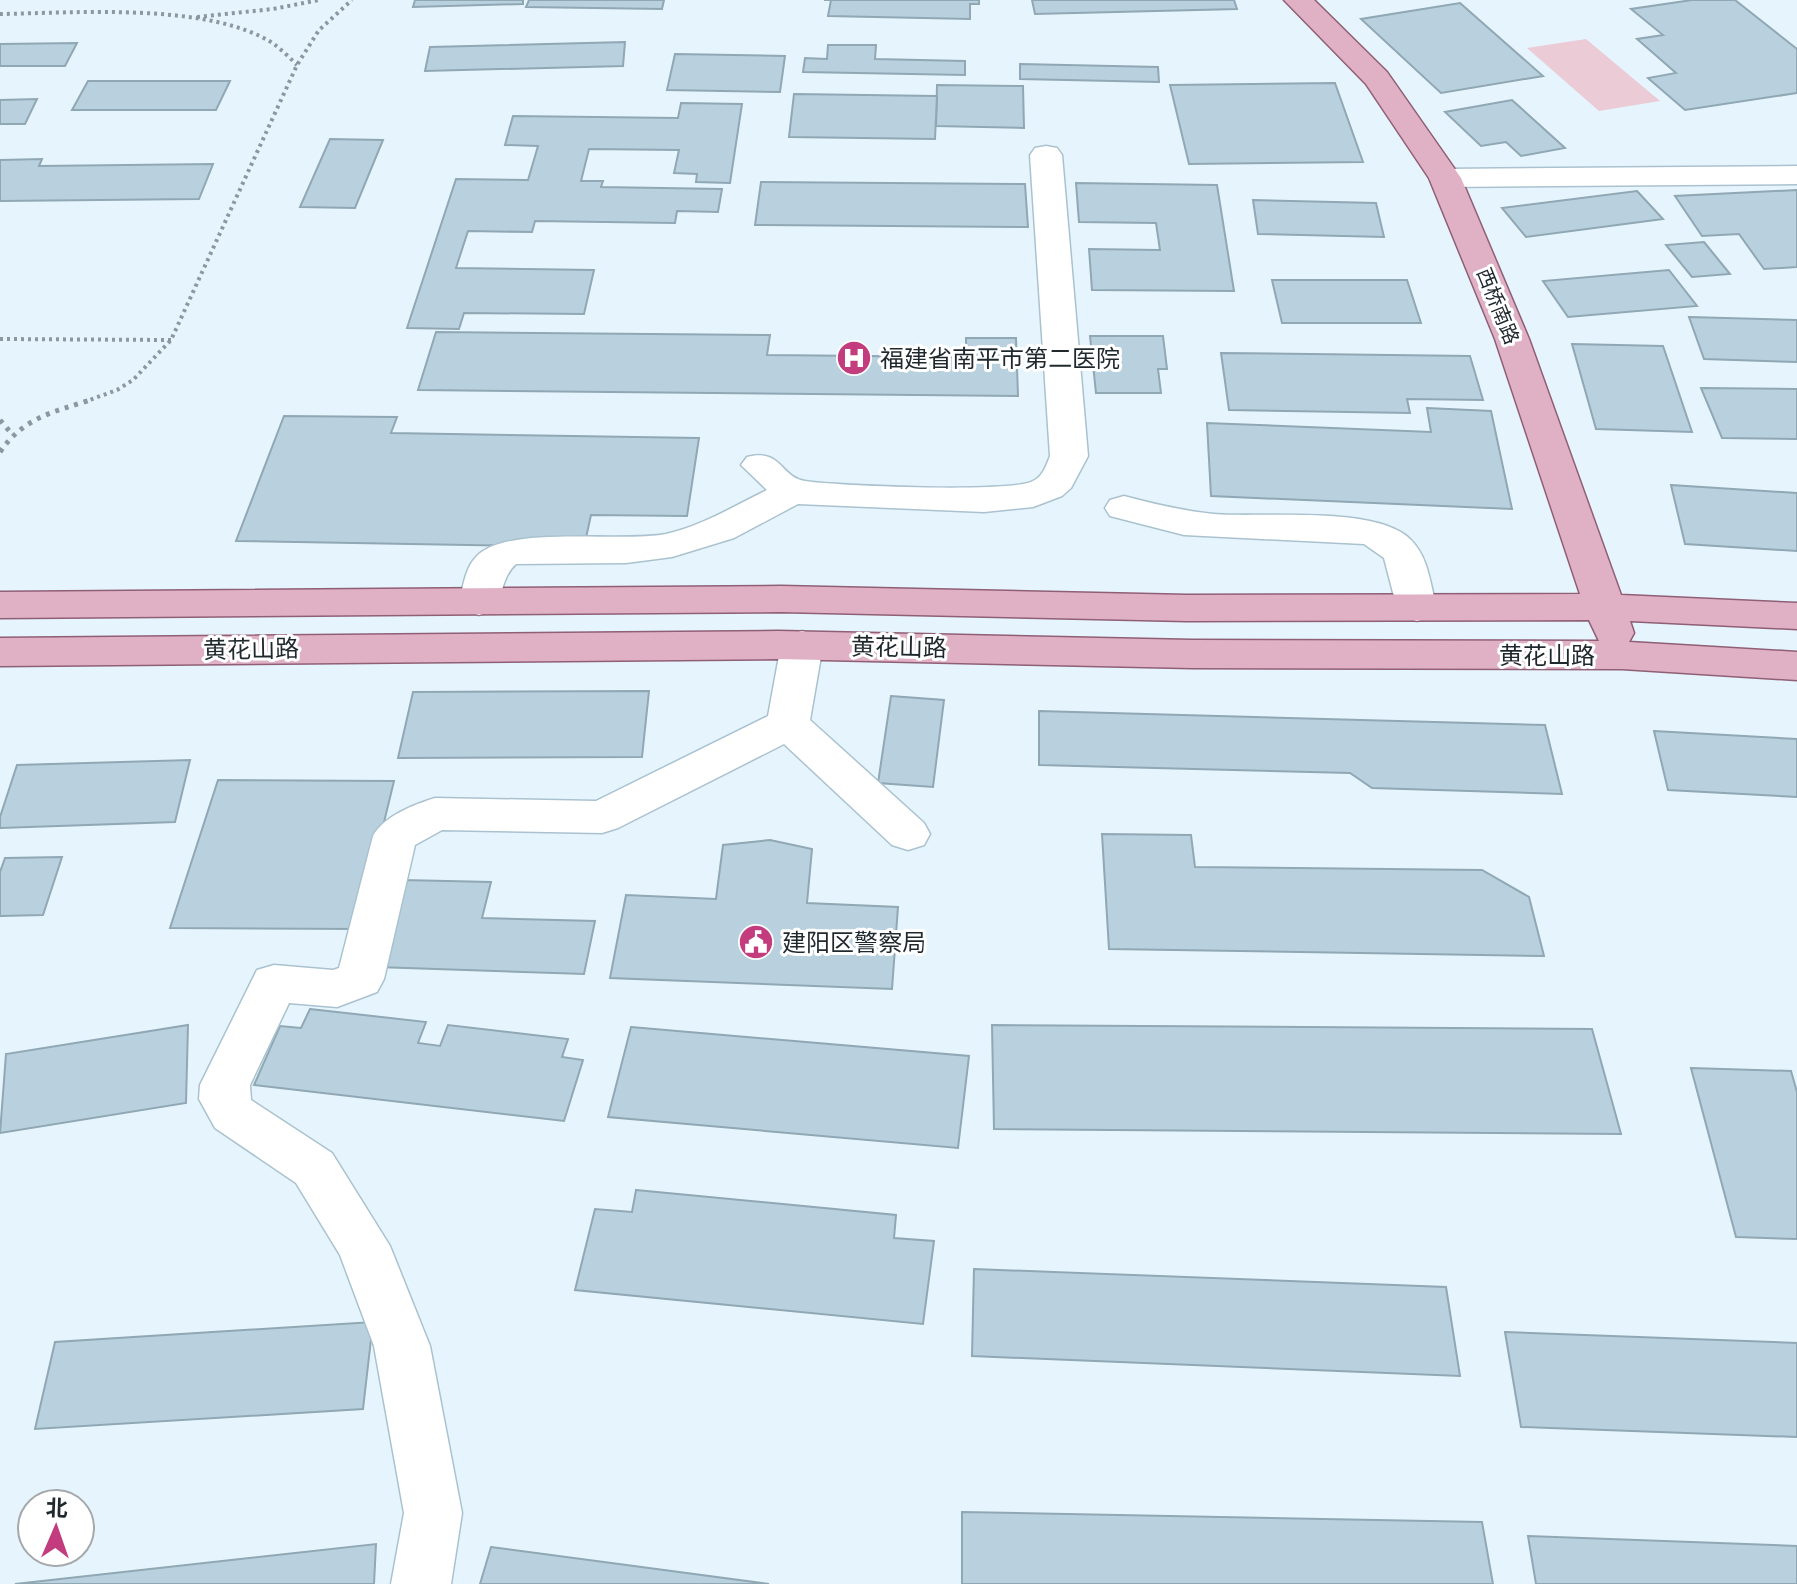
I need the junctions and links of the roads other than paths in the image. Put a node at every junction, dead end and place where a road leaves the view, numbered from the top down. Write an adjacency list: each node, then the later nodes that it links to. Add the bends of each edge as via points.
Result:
1 (1298, 0): 4 (main road, 西桥南路, via 1377,78)
2 (1046, 155): 6 (street, via 1069,456 1058,480 1033,495 984,500)
3 (1797, 175): 4 (street)
4 (1445, 178): 10 (main road, 西桥南路, via 1512,339)
5 (760, 465): 6 (street)
6 (792, 492): 8 (street, via 720,529 672,545 502,555 489,566)
7 (1124, 508): 11 (street, via 1190,523 1372,532 1403,551)
8 (479, 602): 9 (main road, 黄花山路); 11 (main road, 黄花山路, via 781,599)
9 (0, 605)
10 (1604, 607): 11 (main road, 黄花山路); 12 (main road, 黄花山路); 15 (main road, 西桥南路)
11 (1417, 608)
12 (1797, 616)
13 (802, 645): 14 (main road, 黄花山路); 15 (main road, 黄花山路, via 1192,654); 17 (street)
14 (0, 652)
15 (1622, 655): 16 (main road, 黄花山路)
16 (1797, 666)
17 (788, 724): 18 (street); 19 (street, via 602,817 435,814 395,836 360,979 337,989 274,983 225,1085 224,1099 233,1114 314,1168 363,1246 402,1346 433,1513)
18 (908, 834)
19 (421, 1584)

